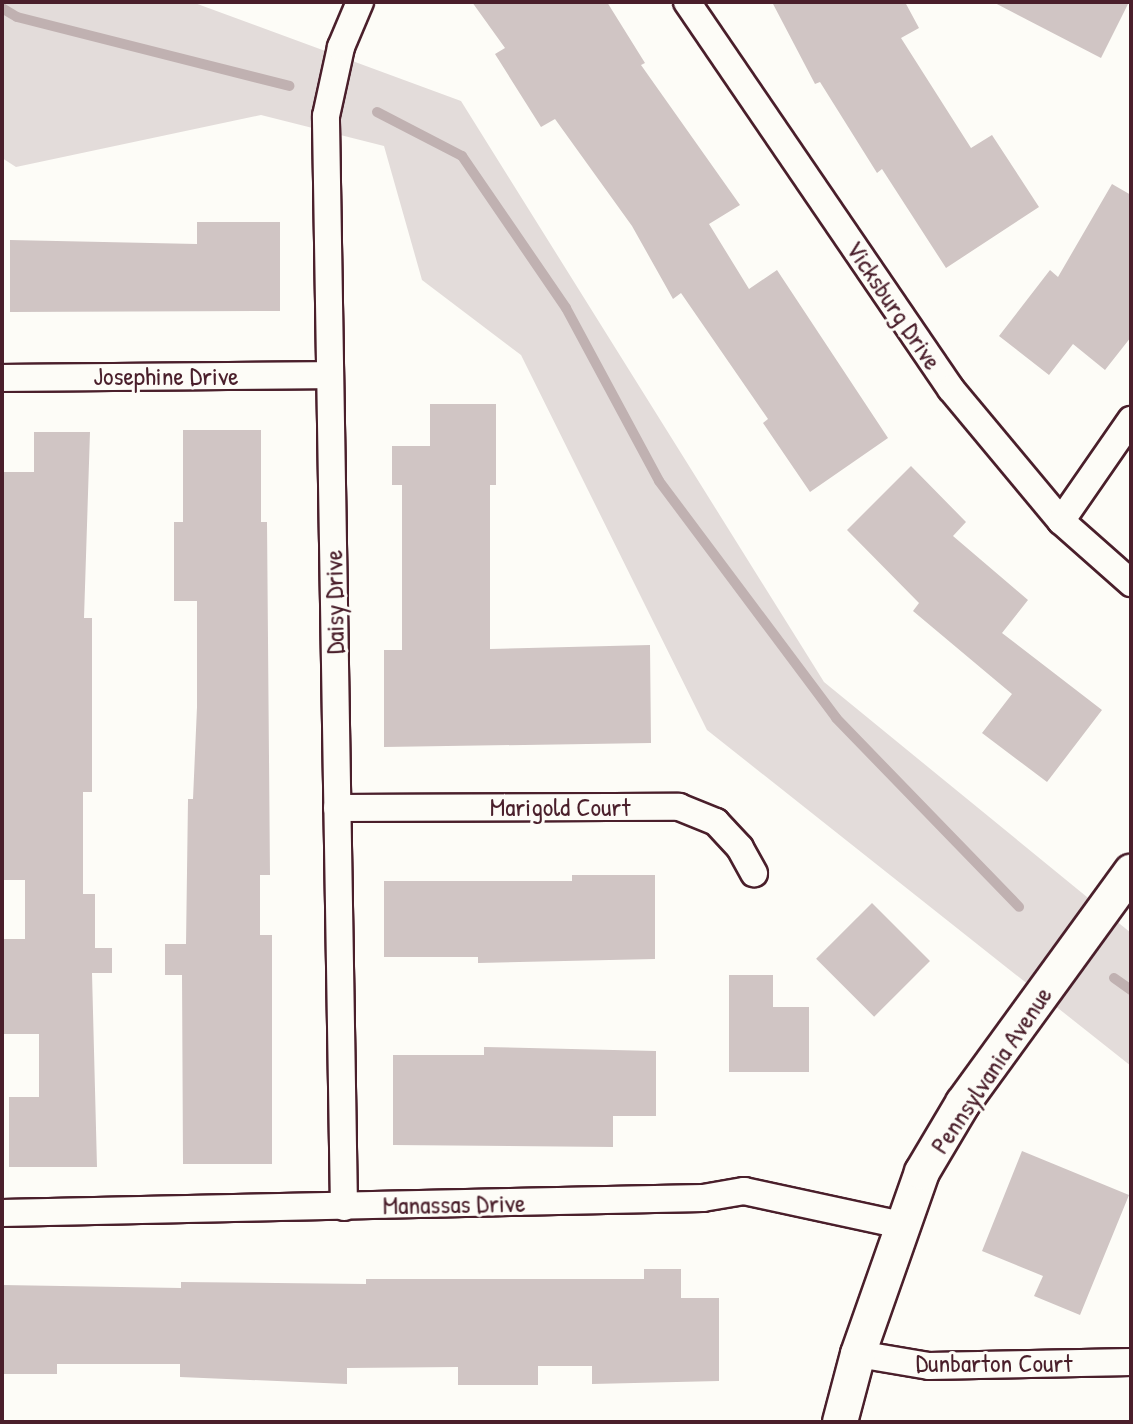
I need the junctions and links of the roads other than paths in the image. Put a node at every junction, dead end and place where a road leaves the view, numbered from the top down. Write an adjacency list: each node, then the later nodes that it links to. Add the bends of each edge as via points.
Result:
1 (360, 2): 3 (street, Daisy Drive, via 341,47 326,116)
2 (687, 2): 6 (street, Vicksburg Drive, via 951,389)
3 (330, 375): 4 (street, Josephine Drive); 8 (street, Daisy Drive)
4 (2, 378)
5 (1131, 420): 6 (street)
6 (1061, 521): 7 (street, Vicksburg Drive)
7 (1131, 583)
8 (337, 808): 10 (street, Marigold Court, via 679,807 716,822); 11 (street, Daisy Drive)
9 (1131, 872): 13 (street, Pennsylvania Avenue, via 963,1103 922,1172)
10 (754, 873)
11 (344, 1207): 12 (street, Manassas Drive); 13 (street, Manassas Drive, via 703,1198 744,1191)
12 (2, 1213)
13 (901, 1225): 14 (street, Pennsylvania Avenue)
14 (858, 1354): 15 (street, Dunbarton Court, via 929,1366); 16 (street, Pennsylvania Avenue)
15 (1131, 1362)
16 (840, 1422)

